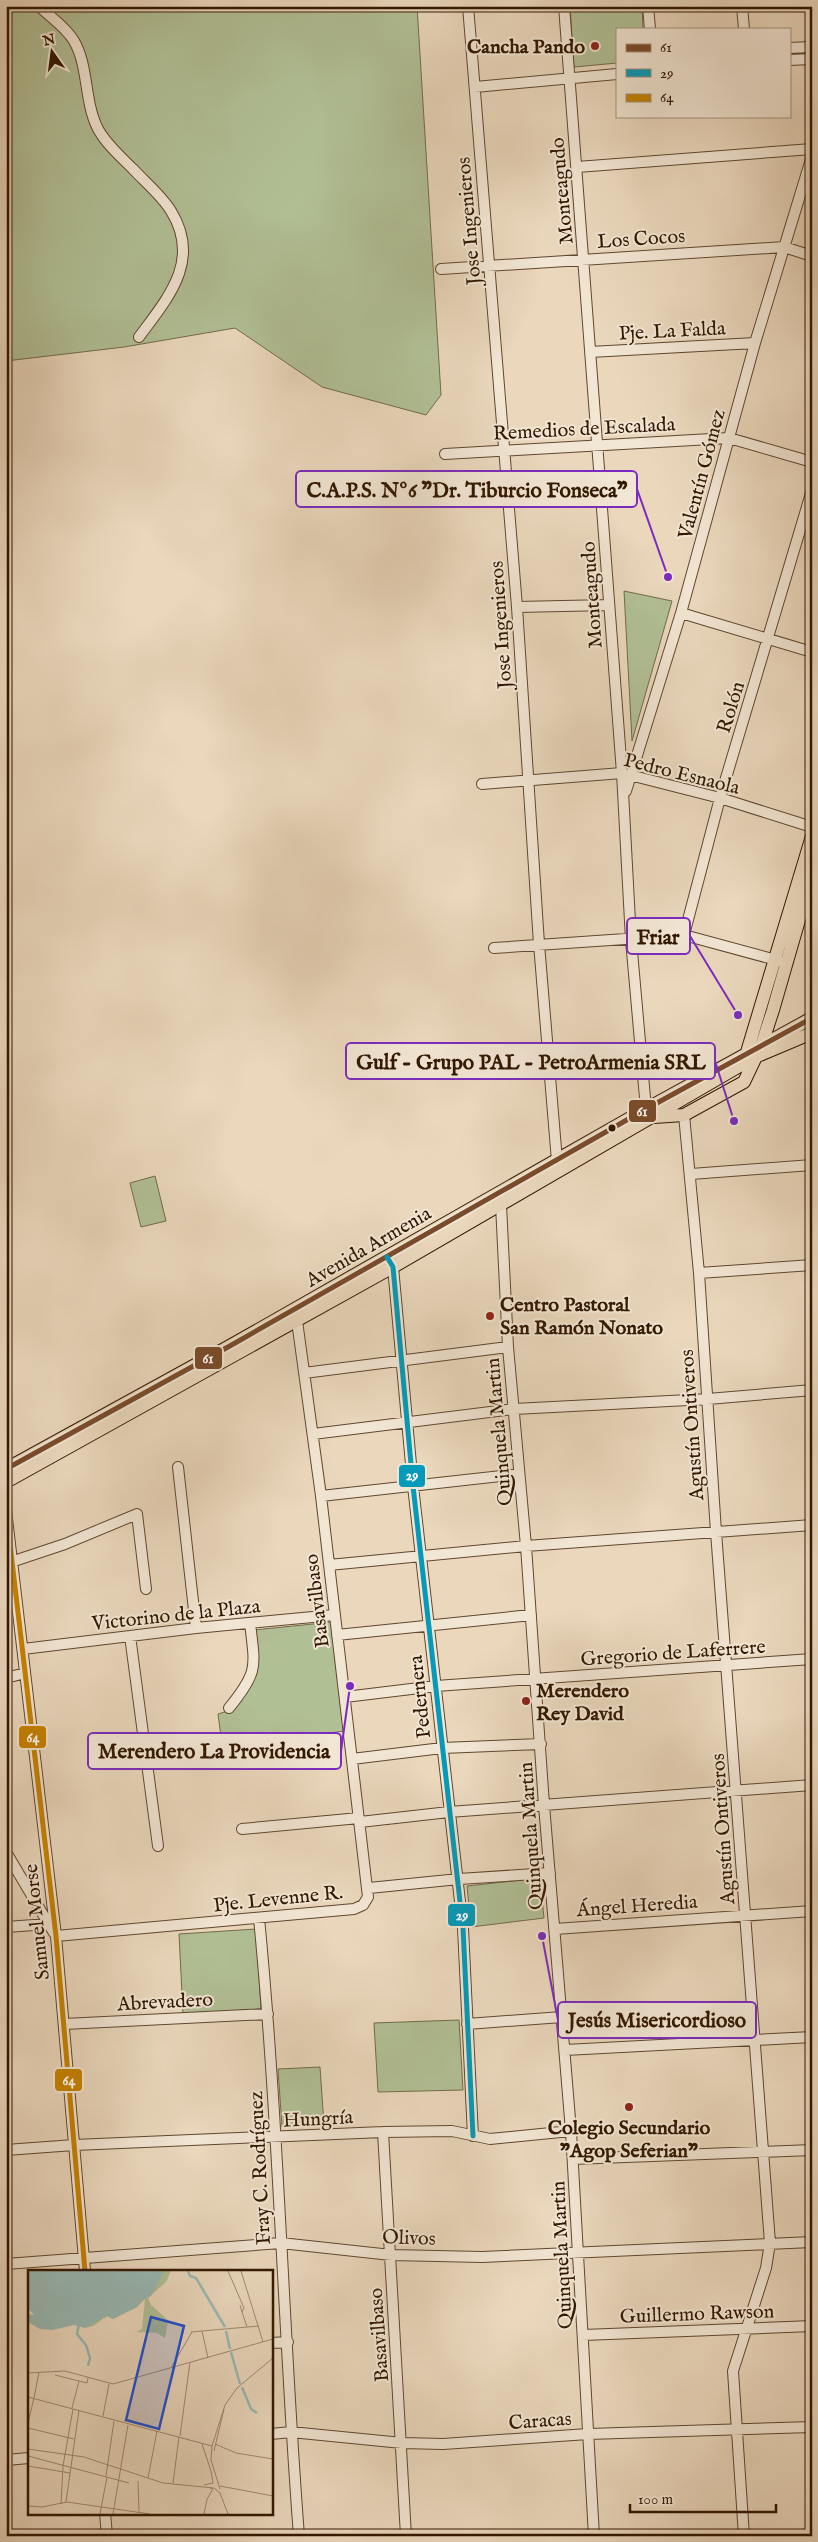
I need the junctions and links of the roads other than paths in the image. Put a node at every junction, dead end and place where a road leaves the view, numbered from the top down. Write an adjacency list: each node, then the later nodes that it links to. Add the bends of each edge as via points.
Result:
1 (39, 6): 23 (street, via 64,30 78,50 88,98 102,136 171,211 180,230 184,255 181,272)
2 (468, 6): 14 (street, Jose Ingenieros)
3 (564, 6): 13 (street, Monteagudo)
4 (648, 6): 6 (street)
5 (742, 6): 7 (street)
6 (650, 28)
7 (744, 28)
8 (812, 47): 9 (street)
9 (790, 48)
10 (812, 58): 11 (street)
11 (790, 60)
12 (616, 74): 13 (street)
13 (569, 78): 14 (street); 17 (street, Monteagudo)
14 (475, 87): 21 (street, Jose Ingenieros)
15 (812, 149): 17 (street)
16 (812, 156): 18 (street, Valentín Gómez)
17 (577, 167): 20 (street, Monteagudo)
18 (784, 247): 19 (street, Los Cocos); 20 (street, Los Cocos); 24 (street, Valentín Gómez)
19 (812, 256)
20 (584, 260): 21 (street, Los Cocos); 25 (street, Monteagudo)
21 (489, 267): 22 (street, Los Cocos); 28 (street, Jose Ingenieros)
22 (441, 269)
23 (139, 337)
24 (755, 343): 25 (street, Pje. La Falda); 26 (street, Valentín Gómez)
25 (590, 352): 27 (street, Monteagudo)
26 (729, 438): 27 (street, Remedios de Escalada); 30 (street, Remedios de Escalada); 34 (street, Valentín Gómez)
27 (597, 444): 28 (street, Remedios de Escalada); 32 (street, Monteagudo)
28 (504, 450): 29 (street, Remedios de Escalada); 33 (street, Jose Ingenieros)
29 (445, 454)
30 (812, 462)
31 (812, 490): 35 (street, Rolón)
32 (609, 605): 33 (street); 37 (street, Monteagudo)
33 (517, 607): 38 (street, Jose Ingenieros)
34 (681, 612): 35 (street); 37 (street, Valentín Gómez)
35 (769, 638): 36 (street); 40 (street, Rolón)
36 (812, 652)
37 (627, 773): 38 (street, Pedro Esnaola); 40 (street, Pedro Esnaola); 45 (street, Monteagudo, via 624,800)
38 (528, 780): 39 (street, Pedro Esnaola); 46 (street, Jose Ingenieros)
39 (482, 784)
40 (720, 798): 41 (street, Pedro Esnaola); 44 (street, Rolón)
41 (812, 827)
42 (811, 842): 48 (main road)
43 (812, 875): 48 (main road)
44 (684, 935): 45 (street); 48 (street)
45 (631, 940): 46 (street); 55 (street, Monteagudo)
46 (539, 944): 47 (street); 57 (street, Jose Ingenieros)
47 (494, 948)
48 (780, 961): 49 (main road); 54 (main road)
49 (773, 1010): 51 (main road, via 783,1022); 53 (main road)
50 (812, 1018): 51 (main road)
51 (800, 1024): 53 (main road)
52 (812, 1033): 54 (main road)
53 (762, 1044): 54 (main road)
54 (751, 1055): 55 (main road, Avenida Armenia); 56 (main road, via 744,1082)
55 (648, 1113): 56 (main road); 57 (main road, Avenida Armenia); 60 (main road, Avenida Armenia)
56 (684, 1115): 59 (street, Agustín Ontiveros)
57 (557, 1160): 60 (main road, Avenida Armenia)
58 (812, 1165): 59 (street)
59 (691, 1174): 63 (street, Agustín Ontiveros)
60 (498, 1200): 61 (main road, Avenida Armenia); 65 (street, Quinquela Martin)
61 (390, 1262): 64 (main road, Avenida Armenia); 66 (street, Pedernera)
62 (812, 1265): 63 (street)
63 (699, 1273): 69 (street, Agustín Ontiveros)
64 (294, 1317): 67 (street, Basavilbaso); 74 (main road, Avenida Armenia); 76 (main road, Avenida Armenia)
65 (508, 1347): 66 (street); 70 (street, Quinquela Martin)
66 (400, 1361): 67 (street); 71 (street, Pedernera)
67 (304, 1373): 72 (street, Basavilbaso)
68 (812, 1390): 69 (street)
69 (708, 1399): 70 (street); 81 (street, Agustín Ontiveros)
70 (514, 1409): 71 (street); 75 (street, Quinquela Martin)
71 (407, 1423): 72 (street); 77 (street, Pedernera)
72 (313, 1434): 78 (street, Basavilbaso)
73 (178, 1467): 91 (street)
74 (6, 1469)
75 (519, 1474): 77 (street); 82 (street, Quinquela Martin)
76 (6, 1482)
77 (413, 1486): 78 (street); 83 (street, Pedernera)
78 (321, 1496): 85 (street, Basavilbaso)
79 (6, 1510): 84 (street, Samuel Morse)
80 (812, 1525): 81 (street)
81 (716, 1532): 82 (street); 96 (street, Agustín Ontiveros)
82 (526, 1546): 83 (street); 87 (street, Quinquela Martin)
83 (421, 1555): 85 (street); 90 (street, Pedernera)
84 (14, 1561): 86 (street, via 137,1514); 94 (street, Samuel Morse)
85 (329, 1565): 88 (street, Basavilbaso)
86 (146, 1588)
87 (531, 1615): 90 (street); 99 (street, Quinquela Martin)
88 (334, 1616): 89 (street, Victorino de la Plaza); 92 (street, Basavilbaso)
89 (250, 1622): 91 (street, Victorino de la Plaza); 102 (street, via 255,1666 249,1681)
90 (429, 1624): 92 (street); 100 (street, Pedernera)
91 (196, 1628): 93 (street, Victorino de la Plaza)
92 (337, 1635): 101 (street, Basavilbaso)
93 (130, 1636): 94 (street, Victorino de la Plaza); 112 (street)
94 (23, 1649): 97 (street, Samuel Morse)
95 (812, 1658): 96 (street, Gregorio de Laferrere)
96 (727, 1666): 99 (street, Gregorio de Laferrere); 107 (street, Agustín Ontiveros)
97 (25, 1673): 98 (street); 123 (street, Samuel Morse)
98 (8, 1674)
99 (536, 1680): 100 (street, Gregorio de Laferrere); 103 (street, Quinquela Martin)
100 (436, 1686): 101 (street, Gregorio de Laferrere); 104 (street, Pedernera)
101 (345, 1697): 105 (street, Basavilbaso)
102 (229, 1708)
103 (541, 1744): 104 (street); 108 (street, Quinquela Martin)
104 (442, 1748): 105 (street); 109 (street, Pedernera)
105 (352, 1760): 110 (street, Basavilbaso)
106 (812, 1785): 107 (street)
107 (737, 1791): 108 (street); 118 (street, Agustín Ontiveros)
108 (544, 1805): 109 (street); 114 (street, Quinquela Martin)
109 (449, 1812): 110 (street); 115 (street, Pedernera)
110 (359, 1820): 111 (street); 116 (street, Basavilbaso)
111 (242, 1829)
112 (158, 1846)
113 (6, 1852): 120 (street)
114 (550, 1873): 115 (street, Pje. Levenne R.); 122 (street, Quinquela Martin)
115 (458, 1879): 116 (street, Pje. Levenne R.); 127 (street, Pedernera)
116 (369, 1888): 119 (street, Pje. Levenne R., via 363,1905 354,1909)
117 (812, 1910): 118 (street, Ángel Heredia)
118 (746, 1915): 122 (street, Ángel Heredia); 129 (street, Agustín Ontiveros)
119 (259, 1918): 123 (street, Pje. Levenne R.); 124 (street, Fray C. Rodríguez)
120 (48, 1924): 121 (street); 123 (street)
121 (6, 1927)
122 (555, 1929): 125 (street, Quinquela Martin)
123 (56, 1936): 126 (street, Samuel Morse)
124 (268, 2014): 126 (street, Abrevadero); 134 (street, Fray C. Rodríguez)
125 (562, 2017): 127 (street); 130 (street, Quinquela Martin)
126 (64, 2024): 135 (street, Samuel Morse)
127 (467, 2024): 133 (street, Pedernera)
128 (812, 2037): 129 (street)
129 (756, 2040): 130 (street); 138 (street, Agustín Ontiveros)
130 (564, 2050): 131 (street, Quinquela Martin)
131 (571, 2131): 133 (street, Hungría, via 490,2139); 139 (street, Quinquela Martin)
132 (384, 2132): 133 (street, Hungría, via 452,2131); 134 (street, Hungría); 144 (street, Basavilbaso)
133 (473, 2136)
134 (275, 2137): 135 (street, Hungría); 140 (street, Fray C. Rodríguez)
135 (74, 2145): 136 (street, Hungría); 145 (street, Samuel Morse)
136 (6, 2150)
137 (812, 2150): 138 (street)
138 (763, 2151): 139 (street); 142 (street, Agustín Ontiveros)
139 (573, 2159): 143 (street, Quinquela Martin)
140 (281, 2242): 144 (street, Olivos); 145 (street, Olivos); 151 (street, Fray C. Rodríguez)
141 (812, 2242): 142 (street, Olivos)
142 (770, 2243): 143 (street, Olivos); 149 (street, Agustín Ontiveros, via 766,2268)
143 (577, 2252): 144 (street, Olivos, via 482,2257); 150 (street, Quinquela Martin)
144 (391, 2255): 158 (street, Basavilbaso)
145 (84, 2258): 146 (street, Olivos); 147 (street, Samuel Morse)
146 (6, 2264)
147 (85, 2270)
148 (812, 2326): 149 (street, Guillermo Rawson)
149 (747, 2328): 150 (street, Guillermo Rawson); 154 (street, Agustín Ontiveros, via 734,2371)
150 (583, 2335): 157 (street, Quinquela Martin)
151 (288, 2342): 152 (street); 155 (street, Fray C. Rodríguez)
152 (272, 2343)
153 (812, 2427): 154 (street, Caracas)
154 (737, 2431): 157 (street, Caracas); 166 (street, Agustín Ontiveros)
155 (291, 2432): 156 (street, Caracas); 158 (street, Caracas); 163 (street, Fray C. Rodríguez)
156 (272, 2434)
157 (588, 2434): 158 (street, Caracas); 165 (street, Quinquela Martin)
158 (402, 2443): 164 (street, Basavilbaso)
159 (28, 2458): 160 (street)
160 (6, 2460)
161 (105, 2514): 162 (street)
162 (107, 2536)
163 (300, 2536)
164 (406, 2536)
165 (594, 2536)
166 (744, 2536)

